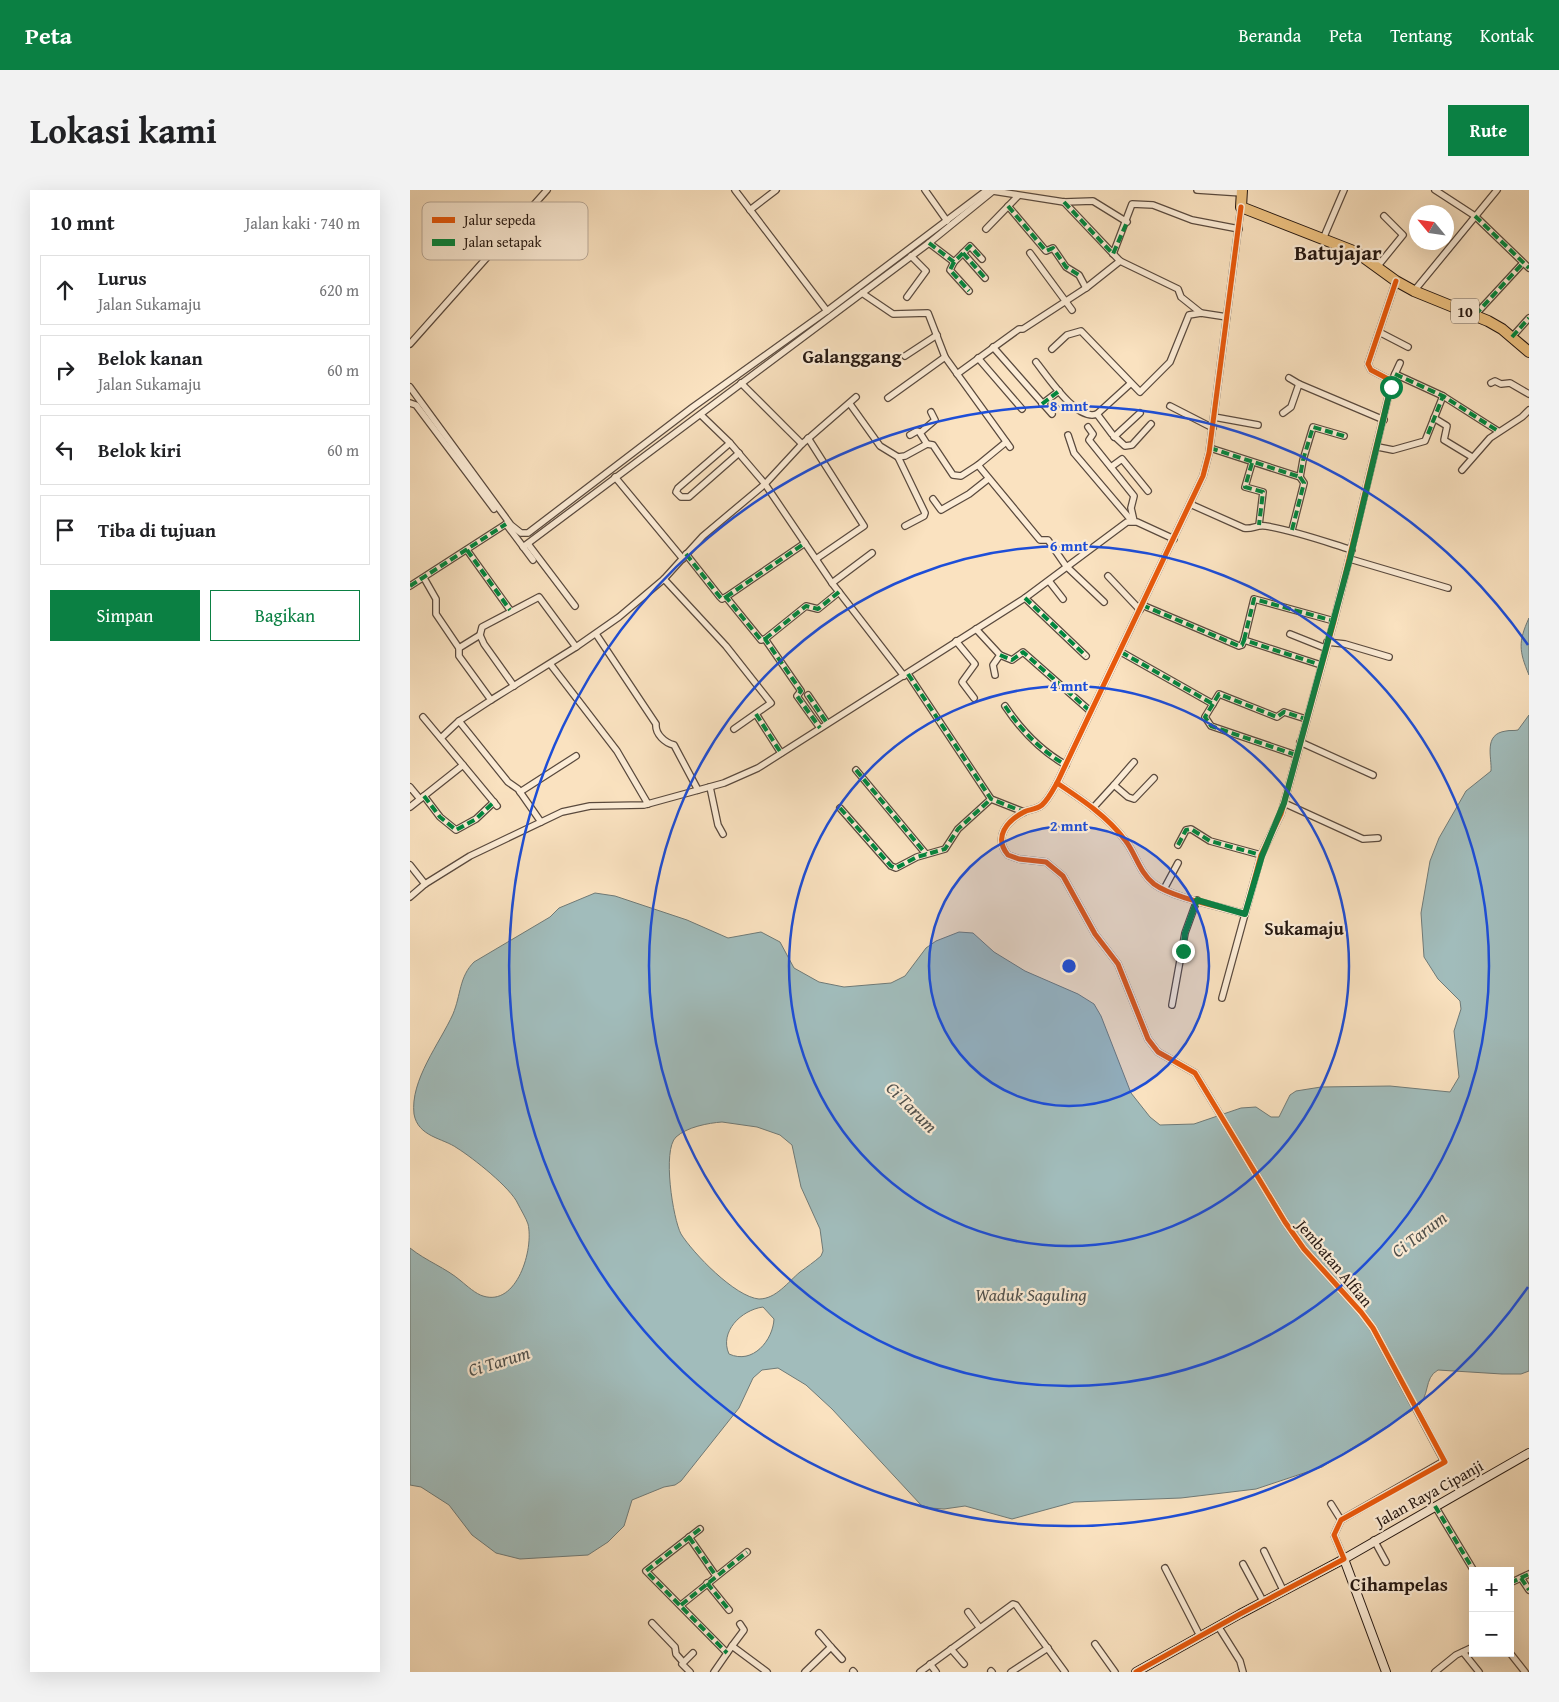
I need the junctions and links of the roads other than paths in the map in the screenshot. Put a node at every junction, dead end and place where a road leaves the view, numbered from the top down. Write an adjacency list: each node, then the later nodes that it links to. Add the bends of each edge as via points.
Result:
1 (547, 190): 12 (street)
2 (735, 190): 16 (street)
3 (776, 190): 16 (street)
4 (925, 190): 19 (street)
5 (987, 190): 19 (street)
6 (1197, 190): 10 (street)
7 (1344, 190): 23 (street)
8 (1435, 190): 18 (street)
9 (1497, 190): 18 (street)
10 (1242, 191): 15 (highway)
11 (1018, 196): 13 (street); 14 (street); 24 (street, via 994,191)
12 (536, 202)
13 (1064, 202): 20 (street, via 1096,202); 27 (street)
14 (1008, 206): 21 (street); 37 (street, via 1046,251 1053,248 1066,267 1079,275)
15 (1241, 207): 22 (street); 23 (highway, 10)
16 (750, 210): 44 (street)
17 (1384, 216): 34 (street, via 1403,234)
18 (1475, 216): 33 (street); 39 (street)
19 (947, 221): 44 (street)
20 (1126, 222): 22 (street, via 1134,203 1156,206 1192,220); 27 (street)
21 (986, 229)
22 (1239, 229): 47 (street)
23 (1323, 239): 34 (highway, 10, via 1356,252)
24 (929, 243): 28 (street); 32 (street)
25 (963, 253): 29 (street, via 970,246); 32 (street); 35 (street)
26 (1030, 253): 42 (street)
27 (1113, 254): 31 (street)
28 (911, 256): 40 (street); 41 (street, via 926,270)
29 (982, 259)
30 (485, 260): 52 (street)
31 (1120, 261): 37 (street); 45 (street, via 1178,289 1181,297)
32 (954, 262): 38 (street, via 950,270)
33 (1527, 265): 46 (street)
34 (1377, 267): 36 (highway, 10)
35 (985, 278)
36 (1396, 281): 39 (highway, 10); 49 (street)
37 (1086, 288): 42 (street)
38 (969, 291)
39 (1414, 291): 46 (highway, 10)
40 (862, 293): 50 (street, via 893,314 927,312); 66 (street)
41 (907, 297)
42 (1066, 301): 43 (street); 53 (street)
43 (1072, 310)
44 (827, 311): 70 (street, via 693,407 528,533 521,533 511,525)
45 (1201, 312): 47 (street); 68 (street, via 1187,318 1168,365 1141,391)
46 (1475, 315): 51 (highway, 10)
47 (1227, 316): 88 (street)
48 (1529, 318): 51 (street)
49 (1379, 332): 54 (street); 65 (street, via 1369,368)
50 (937, 335): 57 (street); 58 (street)
51 (1512, 337): 56 (highway, 10)
52 (410, 344)
53 (994, 347): 59 (street); 78 (street)
54 (1408, 347)
55 (1052, 349): 68 (street, via 1067,335 1081,331)
56 (1529, 352)
57 (905, 356)
58 (945, 357): 62 (street); 75 (street)
59 (978, 358): 62 (street); 80 (street)
60 (1036, 362): 71 (street)
61 (1400, 364): 63 (street)
62 (957, 374): 111 (street, via 1008,444)
63 (1395, 374): 65 (street); 73 (street)
64 (1289, 378): 69 (street)
65 (1392, 381): 90 (street)
66 (741, 383): 87 (street); 103 (street)
67 (1492, 383): 72 (street, via 1510,383)
68 (1130, 384): 85 (street)
69 (1298, 384): 83 (street, via 1291,407); 90 (street)
70 (410, 387)
71 (1059, 391): 78 (street); 85 (street, via 1078,412 1088,416)
72 (1529, 394)
73 (1443, 396): 89 (street); 95 (street)
74 (856, 397): 77 (street)
75 (888, 398)
76 (410, 402): 122 (street, via 416,405)
77 (850, 404): 101 (street); 108 (street, via 880,446)
78 (1042, 404): 84 (street)
79 (1170, 406): 94 (street)
80 (1022, 409)
81 (1529, 410): 95 (street)
82 (931, 412): 96 (street, via 935,420)
83 (1283, 413)
84 (1052, 414)
85 (1097, 414): 100 (street)
86 (1140, 414): 100 (street)
87 (701, 415): 102 (street); 114 (street)
88 (1214, 417): 92 (street); 94 (street)
89 (1434, 418): 105 (street, via 1423,442 1393,450); 109 (street, via 1447,426 1444,440)
90 (1384, 420): 105 (street)
91 (1151, 424): 100 (street, via 1128,446)
92 (1258, 425)
93 (1088, 427): 112 (street, via 1093,434 1089,440)
94 (1213, 428): 106 (street)
95 (1498, 431): 109 (street)
96 (920, 432): 97 (street); 104 (street)
97 (910, 435)
98 (1068, 435): 121 (street, via 1074,453)
99 (1344, 436): 115 (street, via 1313,427)
100 (1114, 437)
101 (808, 438): 103 (street); 133 (street, via 864,526)
102 (730, 443): 107 (street); 107 (street, via 676,492 681,497 689,496)
103 (802, 444): 117 (street)
104 (928, 444): 108 (street); 111 (street, via 933,445 956,476)
105 (1378, 447): 130 (street)
106 (1210, 448): 110 (street); 120 (street, via 1203,476)
107 (739, 452): 117 (street)
108 (898, 457): 124 (street, via 925,513)
109 (1472, 457): 113 (street)
110 (1252, 463): 115 (street); 123 (street, via 1245,488 1263,492)
111 (978, 465): 116 (street)
112 (1111, 467): 118 (street, via 1122,459); 121 (street, via 1134,496)
113 (1462, 470)
114 (615, 477): 128 (street); 132 (street)
115 (1300, 477): 125 (street, via 1304,483)
116 (988, 479): 119 (street, via 942,510); 136 (street, via 1040,540 1048,540)
117 (765, 484): 127 (street); 132 (street, via 703,536)
118 (1148, 490)
119 (933, 499)
120 (1190, 504): 123 (street, via 1244,528); 126 (street)
121 (1132, 521): 126 (street); 136 (street)
122 (506, 524): 128 (street); 129 (street)
123 (1259, 525): 125 (street)
124 (904, 526)
125 (1292, 530): 130 (street)
126 (1174, 539): 150 (street)
127 (805, 543): 133 (street); 145 (street)
128 (526, 546): 135 (street); 149 (street)
129 (467, 550): 138 (street); 151 (street)
130 (1352, 550): 134 (street)
131 (872, 553): 141 (street)
132 (685, 557): 139 (street); 145 (street, via 722,599)
133 (816, 559): 141 (street)
134 (1350, 559): 143 (street); 152 (street)
135 (533, 560)
136 (1066, 566): 140 (street); 148 (street)
137 (1108, 576): 150 (street)
138 (424, 578): 142 (street); 162 (street, via 436,599 436,614)
139 (664, 579): 155 (street); 178 (street, via 726,646 770,703)
140 (1049, 581): 146 (street); 147 (street)
141 (832, 583): 144 (street)
142 (410, 586)
143 (1448, 588)
144 (839, 592): 157 (street, via 818,608 806,606); 169 (street)
145 (726, 597): 157 (street, via 761,640)
146 (1025, 598): 153 (street); 165 (street)
147 (1063, 599)
148 (1104, 602)
149 (575, 606)
150 (1141, 608): 158 (street, via 1240,646); 163 (street)
151 (510, 610): 154 (street, via 482,627); 161 (street, via 540,597)
152 (1334, 621): 158 (street, via 1254,599); 160 (street)
153 (976, 629): 159 (street); 164 (street)
154 (480, 634): 162 (street); 171 (street)
155 (596, 634): 161 (street); 200 (street, via 656,724 656,730 666,743 674,745)
156 (1290, 634): 160 (street)
157 (765, 639): 183 (street, via 800,690 798,697)
158 (1244, 640): 168 (street)
159 (956, 642): 169 (street); 173 (street, via 975,664 962,681)
160 (1326, 645): 166 (street, via 1345,644); 168 (street)
161 (576, 647): 167 (street)
162 (459, 648): 174 (street, via 459,656)
163 (1120, 652): 175 (street); 177 (street)
164 (1000, 655): 170 (street, via 993,666); 177 (street, via 1012,660 1023,652)
165 (1086, 656)
166 (1389, 657)
167 (551, 665): 171 (street); 205 (street, via 616,751)
168 (1321, 665): 180 (street)
169 (906, 675): 182 (street); 203 (street)
170 (995, 675)
171 (514, 686): 174 (street)
172 (808, 695): 182 (street)
173 (974, 698)
174 (491, 700): 181 (street)
175 (1212, 704): 180 (street, via 1219,694 1277,717 1284,712); 188 (street, via 1205,717 1211,726)
176 (1004, 706): 192 (street, via 1047,754)
177 (1090, 711): 192 (street)
178 (756, 714): 184 (street); 187 (street)
179 (423, 717): 185 (street)
180 (1306, 719): 186 (street)
181 (459, 721): 185 (street); 201 (street)
182 (827, 723): 183 (street)
183 (820, 728): 187 (street)
184 (734, 729)
185 (441, 738): 191 (street)
186 (1300, 742): 188 (street); 194 (street)
187 (781, 753): 199 (street, via 758,768)
188 (1296, 755): 204 (street)
189 (576, 756): 201 (street)
190 (1134, 762): 197 (street)
191 (463, 765): 202 (street); 202 (street, via 495,804 476,819 456,830)
192 (1066, 765): 196 (street)
193 (856, 770): 214 (street)
194 (1373, 775)
195 (1154, 778): 197 (street, via 1134,799)
196 (1057, 783): 208 (street); 209 (street, via 1041,806)
197 (1114, 785): 208 (street)
198 (410, 787): 202 (street)
199 (710, 787): 200 (street); 211 (street)
200 (698, 790): 205 (street)
201 (520, 792): 210 (street)
202 (422, 797): 206 (street)
203 (991, 799): 209 (street); 214 (street, via 958,829 945,849)
204 (1284, 803): 212 (street, via 1363,838); 215 (street)
205 (648, 804): 210 (street, via 578,807)
206 (410, 807)
207 (840, 808): 214 (street, via 894,867)
208 (1093, 808): 219 (street, via 1123,838 1144,874)
209 (1024, 812): 228 (street, Jembatan Alfian, via 1003,829 1005,852 1016,859 1046,862 1063,876 1095,934 1118,964 1148,1039 1158,1052 1193,1070 1285,1222 1304,1249 1373,1328 1444,1461)
210 (541, 822): 218 (street, via 470,856)
211 (723, 834)
212 (1378, 838)
213 (1178, 845): 215 (street, via 1186,830 1191,829 1210,841)
214 (926, 854)
215 (1262, 856): 222 (street)
216 (1178, 863): 219 (street)
217 (410, 865): 218 (street)
218 (425, 884): 220 (street)
219 (1164, 890): 221 (street)
220 (410, 897)
221 (1197, 900): 222 (street); 224 (street, via 1185,933)
222 (1245, 914): 223 (street)
223 (1222, 998)
224 (1172, 1005)
225 (1529, 1453): 227 (main road, Jalan Raya Cipanji)
226 (1331, 1504): 228 (street)
227 (1435, 1506): 231 (main road, Jalan Raya Cipanji); 237 (street)
228 (1341, 1520): 234 (street, via 1334,1535)
229 (700, 1529): 230 (street)
230 (689, 1537): 240 (street); 247 (street, via 646,1570)
231 (1374, 1540): 234 (main road, Jalan Raya Cipanji); 235 (street)
232 (748, 1552): 240 (street)
233 (1264, 1552): 244 (street)
234 (1344, 1559): 244 (main road, Jalan Raya Cipanji); 281 (main road)
235 (1386, 1562)
236 (1243, 1564): 246 (street)
237 (1472, 1567)
238 (1165, 1568): 255 (street)
239 (1529, 1574): 241 (street)
240 (716, 1576): 243 (street)
241 (1521, 1578): 242 (street); 245 (street)
242 (1514, 1581)
243 (707, 1583): 247 (street); 248 (street)
244 (1284, 1590): 246 (main road, Jalan Raya Cipanji)
245 (1529, 1590)
246 (1264, 1601): 252 (main road, Jalan Raya Cipanji)
247 (681, 1605): 264 (street)
248 (729, 1610)
249 (968, 1612): 253 (street)
250 (652, 1623): 267 (street, via 675,1647)
251 (740, 1624): 257 (street, via 744,1630)
252 (1218, 1626): 255 (main road, Jalan Raya Cipanji); 280 (street, via 1240,1660)
253 (979, 1627): 259 (street, via 1015,1604); 260 (street)
254 (819, 1633): 258 (street)
255 (1200, 1636): 279 (main road, Jalan Raya Cipanji)
256 (1095, 1644): 278 (street)
257 (732, 1646): 264 (street); 272 (street)
258 (831, 1647): 266 (street); 273 (street)
259 (1048, 1648): 276 (street); 277 (street)
260 (951, 1649): 268 (street); 269 (street)
261 (1469, 1649): 262 (street)
262 (1463, 1652): 282 (street); 283 (street)
263 (693, 1653): 267 (street)
264 (727, 1653): 271 (street)
265 (1513, 1657): 284 (street)
266 (842, 1659)
267 (683, 1662): 270 (street, via 682,1665)
268 (930, 1664): 274 (street); 275 (street)
269 (964, 1664)
270 (690, 1672)
271 (714, 1672)
272 (767, 1672)
273 (805, 1672)
274 (920, 1672)
275 (936, 1672)
276 (1011, 1672)
277 (1065, 1672)
278 (1115, 1672)
279 (1136, 1672)
280 (1243, 1672)
281 (1386, 1672)
282 (1435, 1672)
283 (1479, 1672)
284 (1525, 1672)

